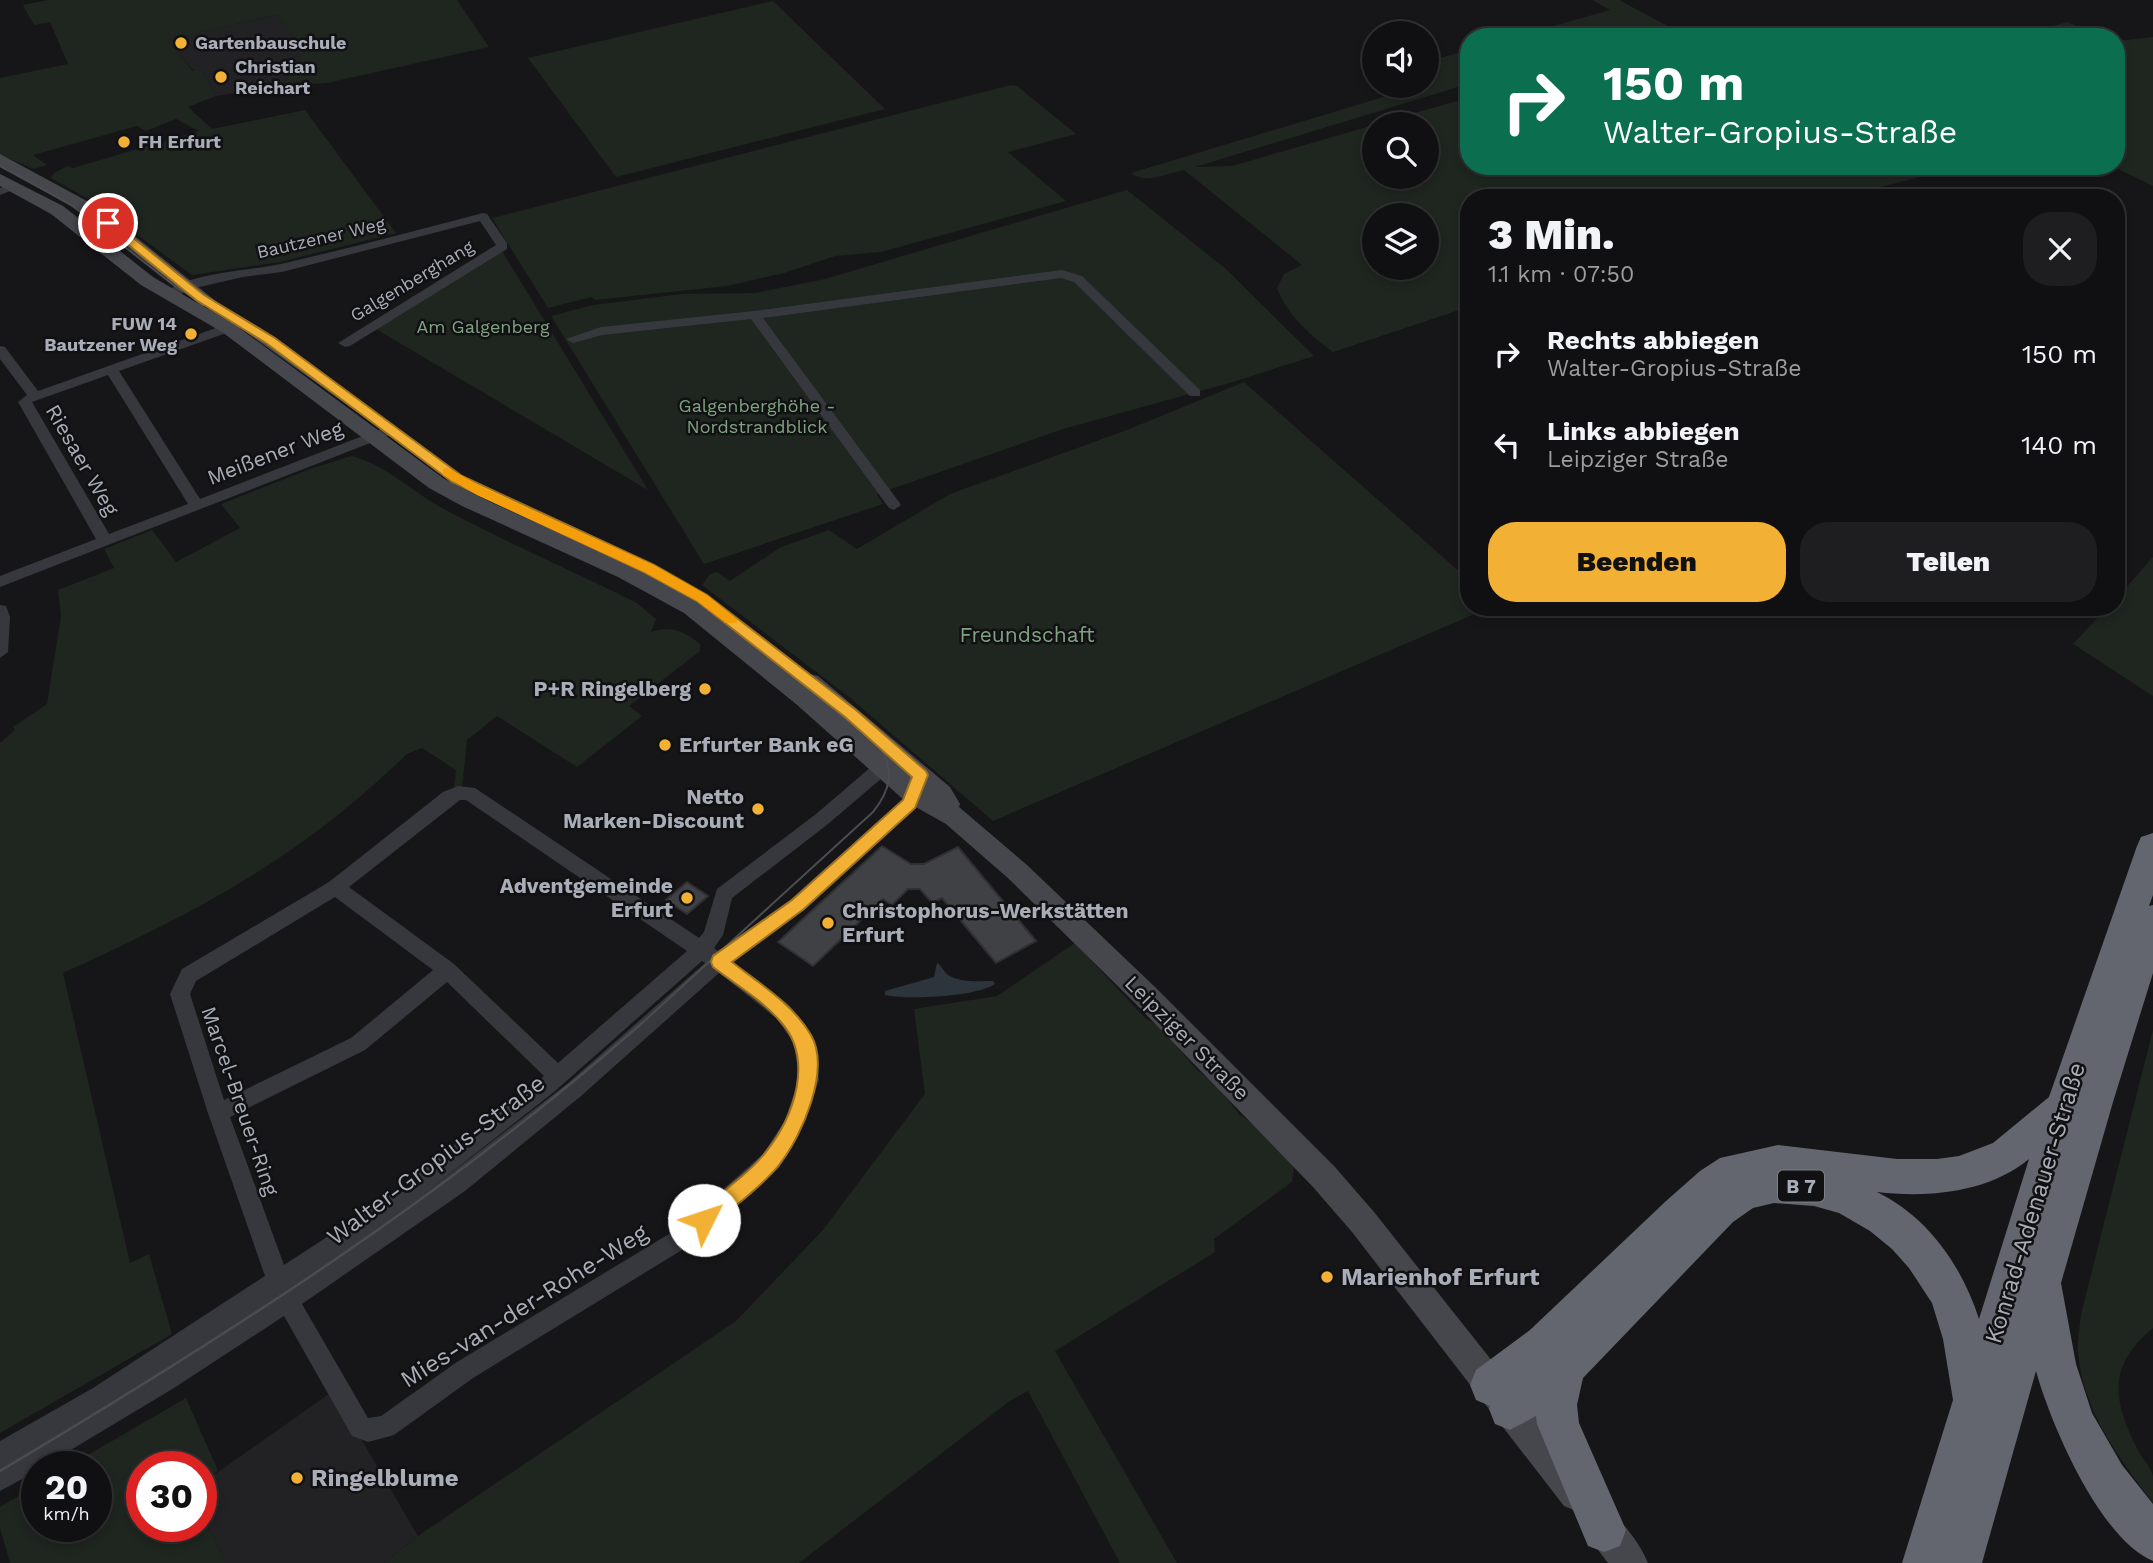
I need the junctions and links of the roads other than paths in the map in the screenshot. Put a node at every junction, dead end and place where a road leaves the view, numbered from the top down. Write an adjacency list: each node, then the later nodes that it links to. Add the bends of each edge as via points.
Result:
1 (0, 159): 2 (main road, Leipziger Straße)
2 (34, 177): 3 (main road); 5 (main road, Leipziger Straße, via 94,212)
3 (5, 186): 6 (main road, Leipziger Straße, via 57,210)
4 (483, 217): 5 (street, Bautzener Weg, via 282,268 243,272); 10 (street, Galgenberghang, via 503,246)
5 (186, 287): 6 (street, Bautzener Weg); 8 (main road, Leipziger Straße)
6 (168, 295): 8 (main road, Leipziger Straße)
7 (754, 315): 9 (street, via 601,331); 13 (street, via 1070,275); 16 (street)
8 (236, 325): 12 (street); 15 (main road, Leipziger Straße)
9 (573, 339)
10 (345, 343)
11 (0, 350): 14 (street, Riesaer Weg)
12 (111, 369): 14 (street); 17 (street)
13 (1195, 393)
14 (30, 397): 18 (street, Riesaer Weg, via 25,402)
15 (383, 433): 17 (street, Meißener Weg); 22 (main road, Leipziger Straße, via 436,483 692,608); 23 (main road, Leipziger Straße, via 481,492 702,598 850,713)
16 (894, 505)
17 (193, 508): 18 (street, Meißener Weg, via 157,526)
18 (105, 541): 19 (street, Meißener Weg)
19 (0, 582)
20 (0, 611): 21 (street)
21 (0, 652)
22 (884, 766): 23 (main road, Leipziger Straße); 27 (street, Walter-Gropius-Straße, via 724,894)
23 (915, 778): 27 (street, Walter-Gropius-Straße, via 910,803 798,904); 35 (main road, Leipziger Straße, via 941,794 956,817 1086,937 1324,1177)
24 (2153, 846): 30 (highway, Konrad-Adenauer-Straße / B 7)
25 (335, 887): 27 (street, Marcel-Breuer-Ring, via 449,797 469,793); 28 (street); 31 (street, Marcel-Breuer-Ring, via 189,975 182,985 180,995)
26 (2153, 919): 32 (highway, Konrad-Adenauer-Straße)
27 (710, 956): 29 (street, Walter-Gropius-Straße); 33 (street, Walter-Gropius-Straße, via 575,1090 490,1159); 33 (street, Mies-van-der-Rohe-Weg, via 786,1015 804,1040 809,1080 793,1126 771,1161 687,1235 466,1370 386,1427 368,1430 360,1427)
28 (447, 970): 29 (street); 31 (street, via 358,1044)
29 (558, 1076): 33 (street, Walter-Gropius-Straße)
30 (2064, 1107): 35 (highway, B 7, via 2006,1156 1960,1174 1897,1177 1778,1163 1734,1171 1680,1214 1545,1345); 36 (highway, Konrad-Adenauer-Straße / B 7)
31 (218, 1113): 33 (street, Marcel-Breuer-Ring)
32 (2042, 1275): 40 (highway, via 2062,1399 2081,1443); 43 (highway, Konrad-Adenauer-Straße)
33 (283, 1291): 37 (street, Walter-Gropius-Straße); 38 (street, Walter-Gropius-Straße, via 166,1380)
34 (1565, 1366): 35 (highway, B 7); 36 (highway, B 7, via 1709,1220 1739,1195 1781,1184 1822,1189 1869,1206 1907,1234 1931,1261 1960,1316); 39 (highway, via 1556,1405 1558,1424)
35 (1500, 1397): 39 (main road, Leipziger Straße)
36 (1972, 1406): 42 (highway, Konrad-Adenauer-Straße / B 7)
37 (0, 1454)
38 (0, 1479)
39 (1604, 1530): 41 (main road, Leipziger Straße)
40 (2153, 1539)
41 (1630, 1563)
42 (1925, 1563)
43 (1959, 1563)

